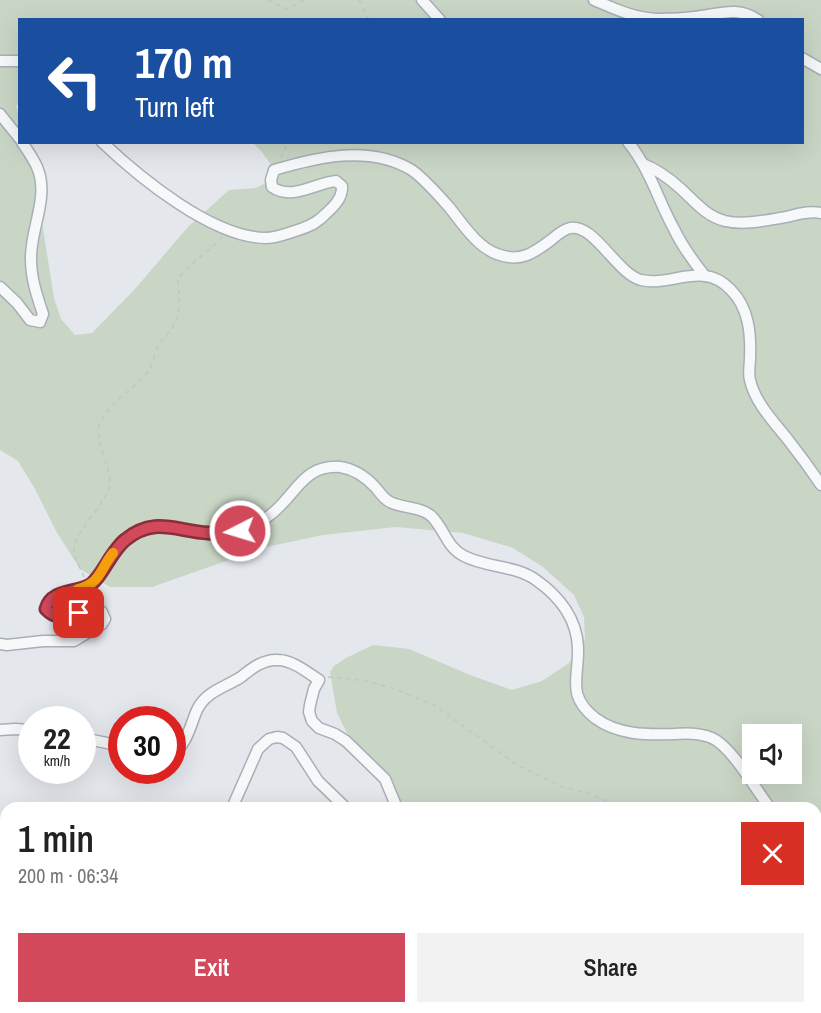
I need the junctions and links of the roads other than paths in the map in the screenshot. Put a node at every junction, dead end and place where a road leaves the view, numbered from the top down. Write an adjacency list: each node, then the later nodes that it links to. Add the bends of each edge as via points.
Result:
1 (422, 0): 3 (street)
2 (594, 0): 4 (street)
3 (438, 18)
4 (647, 18)
5 (676, 18): 6 (street, via 728,11)
6 (754, 18)
7 (804, 59): 10 (street)
8 (0, 61): 9 (street)
9 (18, 61)
10 (821, 69)
11 (0, 114): 12 (street)
12 (18, 137)
13 (23, 144): 19 (street, via 42,186 31,246 33,284 43,314 40,322 30,320)
14 (104, 144): 18 (street, via 148,182 196,215 247,235 275,237 305,228 332,208 342,191 336,181 296,192 277,191 272,187 274,170 308,160 358,155 393,161 416,173 483,246 496,254 520,257 535,252 561,231 572,228 584,231 627,273 640,280)
15 (629, 144): 16 (street)
16 (643, 164): 17 (street, via 653,167 714,218 745,222); 18 (street, via 672,228)
17 (821, 213)
18 (705, 276): 20 (street, via 731,289 741,302 750,332 749,380 768,415)
19 (0, 287)
20 (821, 485)
21 (0, 644): 28 (street, via 74,641 102,624 105,619 98,609 57,617 48,612 47,604 64,592 94,582 110,556 133,534 165,526 208,533 250,528 268,517 298,484 317,470 349,469 360,473 390,502 433,517 449,544 462,555 535,579 560,601 576,633 575,685 579,699 592,715 611,728 628,732 691,733 712,738 735,759)
22 (18, 729): 23 (street)
23 (0, 730)
24 (186, 736): 27 (street, via 202,701 260,663 284,661 319,680 310,705 312,721 346,741 384,779)
25 (235, 802): 26 (street, via 258,749 277,736 296,747 318,781)
26 (339, 802)
27 (394, 802)
28 (766, 802)

